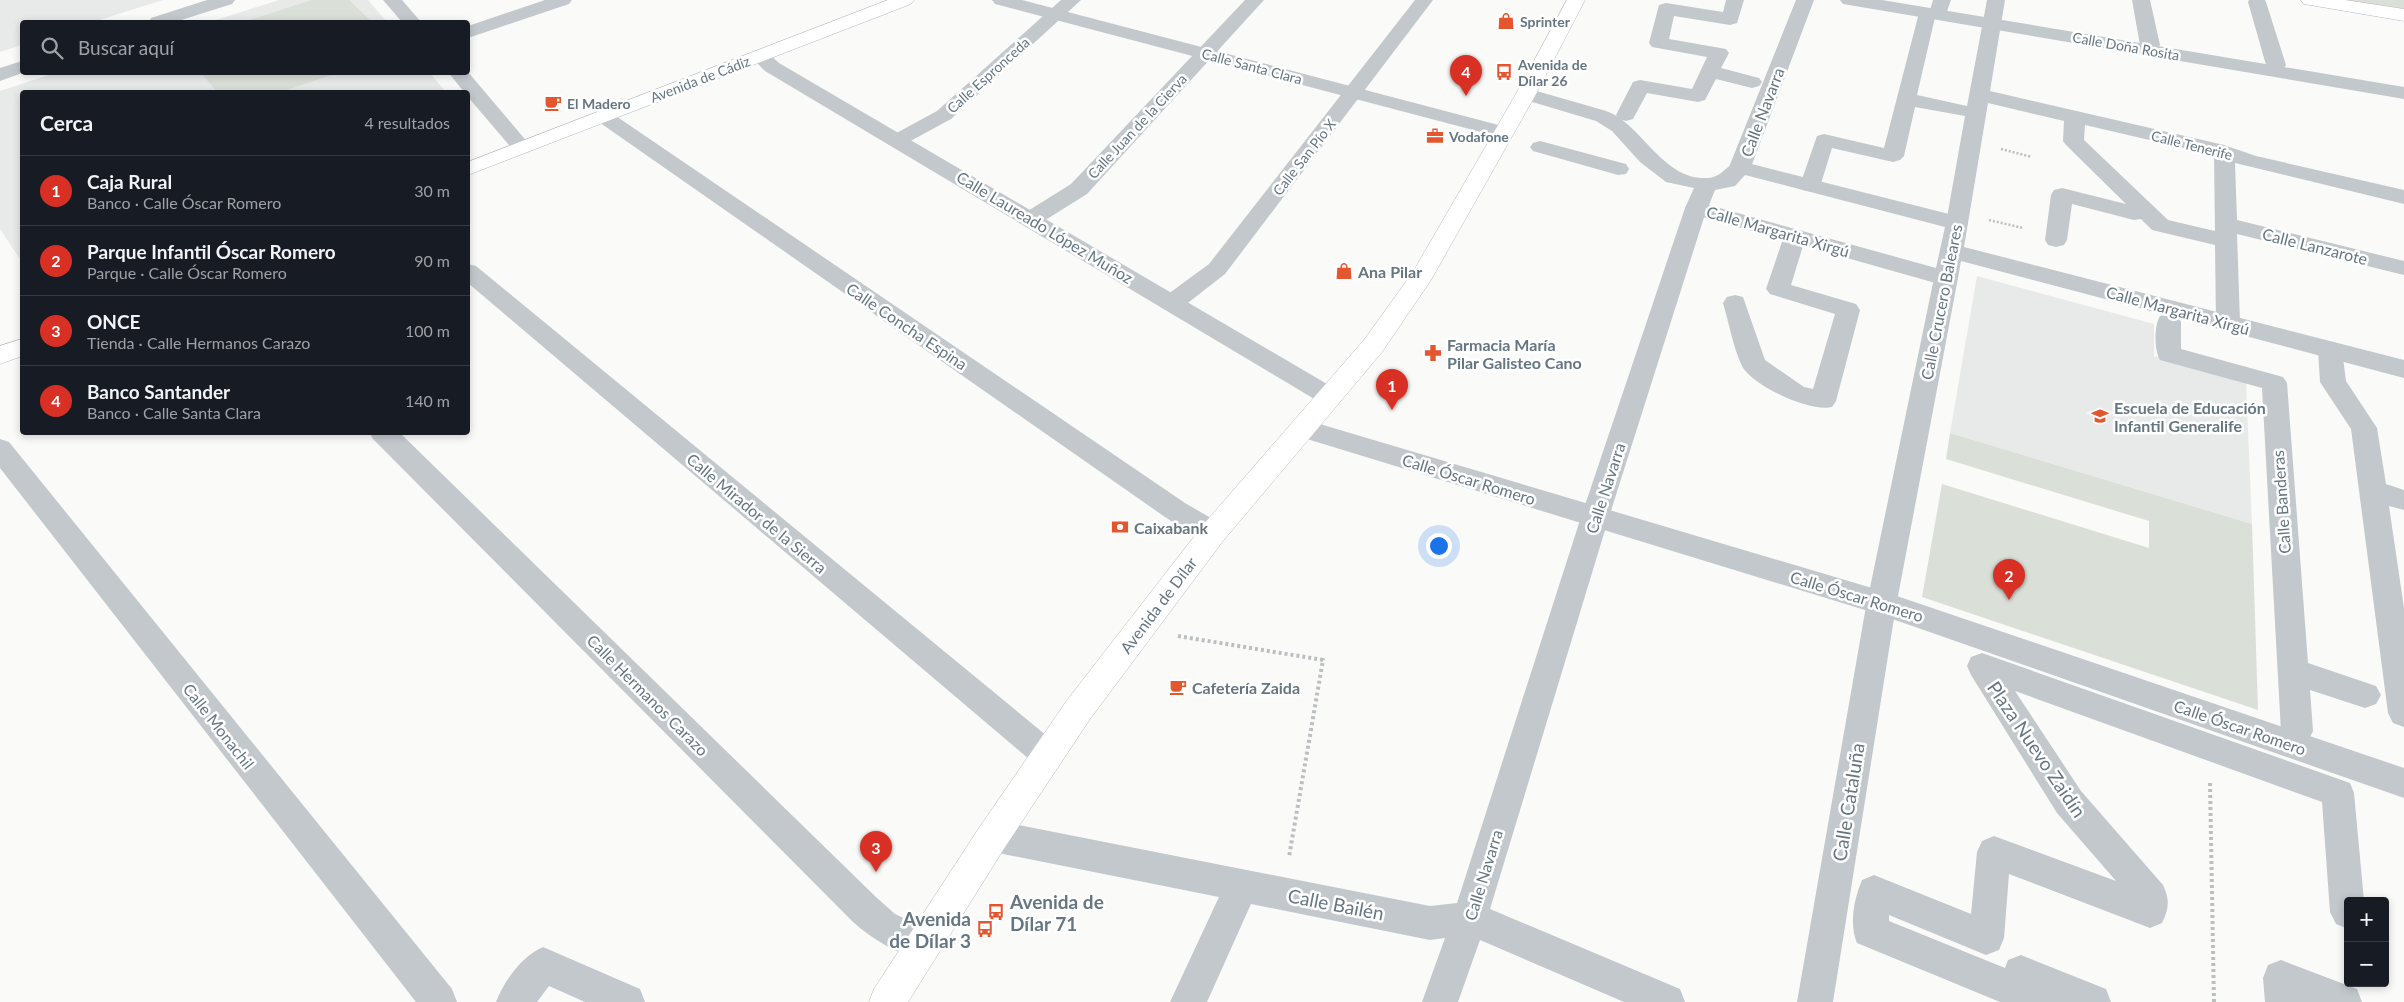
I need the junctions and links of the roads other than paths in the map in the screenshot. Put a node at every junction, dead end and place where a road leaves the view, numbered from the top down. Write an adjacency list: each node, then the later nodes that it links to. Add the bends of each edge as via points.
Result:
1 (226, 0): 20 (street)
2 (392, 0): 21 (street)
3 (563, 0): 23 (street)
4 (905, 0): 26 (main road, Avenida de Cádiz)
5 (1001, 0): 18 (street, Calle Santa Clara)
6 (1072, 0): 18 (street, Calle Espronceda)
7 (1255, 0): 25 (street, Calle Juan de la Cierva)
8 (1424, 0): 33 (street, Calle San Pío X)
9 (1576, 0): 35 (main road, Avenida de Dílar)
10 (1735, 0): 29 (street, via 1730,19 1666,9 1659,43 1718,53)
11 (1805, 0): 47 (street, Calle Navarra)
12 (1849, 0): 17 (street, Calle Doña Rosita)
13 (1996, 0): 22 (street, Calle Crucero Baleares)
14 (2140, 0): 24 (street)
15 (2310, 0): 19 (main road)
16 (2257, 2): 27 (street)
17 (1936, 8): 22 (street, Calle Doña Rosita); 37 (street)
18 (1056, 14): 25 (street, Calle Santa Clara); 43 (street, Calle Espronceda, via 944,115)
19 (2404, 17)
20 (164, 20)
21 (410, 20)
22 (1992, 23): 34 (street, Calle Doña Rosita); 36 (street, Calle Crucero Baleares)
23 (470, 31)
24 (2150, 45)
25 (1204, 54): 33 (street, Calle Santa Clara); 54 (street, Calle Juan de la Cierva, via 1079,189)
26 (760, 56): 39 (main road, Avenida de Cádiz); 43 (street, Calle Laureado López Muñoz, via 772,67)
27 (2276, 65)
28 (20, 68): 30 (street)
29 (1710, 71): 32 (street); 41 (street, via 1698,96 1640,86)
30 (0, 75)
31 (460, 75): 45 (street)
32 (1752, 82)
33 (1354, 93): 42 (street, Calle Santa Clara); 63 (street, Calle San Pío X, via 1217,270)
34 (2404, 93)
35 (1526, 94): 41 (street); 42 (main road, Avenida de Dílar)
36 (1979, 94): 40 (street, Calle Tenerife); 55 (street, Calle Crucero Baleares)
37 (1907, 98): 38 (street); 50 (street, via 1893,156 1824,140)
38 (1962, 111)
39 (603, 116): 45 (main road, Avenida de Cádiz); 78 (street, Calle Concha Espina, via 1174,510)
40 (2075, 117): 46 (street, Calle Tenerife); 53 (street, Calle Lanzarote, via 2073,141)
41 (1623, 121): 51 (street, Calle Margarita Xirgú, via 1647,158)
42 (1504, 132): 71 (main road, Avenida de Dílar, via 1423,275)
43 (898, 140): 54 (street, Calle Laureado López Muñoz)
44 (1540, 146): 49 (street)
45 (522, 148): 48 (main road, Avenida de Cádiz)
46 (2224, 151): 52 (street, Calle Tenerife, via 2248,161); 56 (street)
47 (1740, 167): 50 (street); 51 (street, Calle Navarra, via 1727,181)
48 (470, 168)
49 (1618, 169)
50 (1810, 185): 55 (street)
51 (1701, 197): 57 (street, Calle Margarita Xirgú); 77 (street, Calle Navarra)
52 (2404, 198)
53 (2146, 211): 56 (street, Calle Lanzarote, via 2160,225); 58 (street, via 2134,213 2062,195)
54 (1031, 219): 63 (street, Calle Laureado López Muñoz)
55 (1957, 223): 59 (street, Calle Crucero Baleares)
56 (2226, 233): 60 (street, Calle Lanzarote); 66 (street)
57 (1795, 236): 62 (street, Calle Margarita Xirgú); 64 (street, via 1778,289 1848,310 1823,401 1794,393 1754,365)
58 (2056, 240)
59 (1952, 251): 62 (street, Calle Crucero Baleares); 66 (street, Calle Margarita Xirgú)
60 (2404, 268)
61 (470, 273): 84 (street, Calle Mirador de la Sierra)
62 (1946, 278): 79 (street, Calle Crucero Baleares)
63 (1172, 303): 71 (street, Calle Laureado López Muñoz)
64 (1735, 303)
65 (2169, 322): 80 (street, Calle Banderas, via 2169,354 2274,383)
66 (2228, 323): 68 (street, Calle Margarita Xirgú)
67 (20, 348): 69 (main road)
68 (2330, 350): 70 (street, Calle Margarita Xirgú); 75 (street, via 2333,382 2364,428)
69 (0, 356)
70 (2404, 369)
71 (1330, 397): 72 (main road, Avenida de Dílar)
72 (1303, 428): 77 (street, Calle Óscar Romero); 78 (main road, Avenida de Dílar)
73 (385, 435): 91 (street, Calle Hermanos Carazo, via 865,910 883,926)
74 (0, 449): 93 (street, Calle Monachil)
75 (2373, 491): 76 (street); 82 (street)
76 (2404, 500)
77 (1595, 518): 79 (street, Calle Óscar Romero); 90 (street, Calle Navarra)
78 (1213, 533): 84 (main road, Avenida de Dílar)
79 (1882, 602): 85 (street, Calle Óscar Romero); 100 (street, Calle Cataluña)
80 (2293, 671): 81 (street); 83 (street, Calle Banderas)
81 (2365, 695)
82 (2404, 713)
83 (2297, 732)
84 (1047, 755): 86 (main road, Avenida de Dílar)
85 (2404, 783)
86 (993, 836): 87 (street, Calle Bailén); 91 (main road, Avenida de Dílar)
87 (1240, 885): 90 (street, Calle Bailén, via 1430,923); 97 (street, via 1231,913)
88 (2347, 897): 89 (street, Plaza Nuevo Zaidín, via 2338,793 1982,666 2068,802 2151,897 2150,912 1994,852 1986,938 1874,892)
89 (1869, 912): 101 (street, Plaza Nuevo Zaidín, via 1870,931); 102 (street)
90 (1470, 918): 98 (street, Calle Navarra); 99 (street)
91 (922, 945): 96 (main road, Avenida de Dílar)
92 (2354, 987): 105 (street)
93 (440, 1002)
94 (514, 1002): 95 (street, via 543,965)
95 (627, 1002)
96 (887, 1002)
97 (1188, 1002)
98 (1440, 1002)
99 (1667, 1002)
100 (1815, 1002)
101 (2044, 1002)
102 (2093, 1002)
103 (2283, 1002): 104 (street, via 2281,978)
104 (2344, 1002)
105 (2356, 1002)

